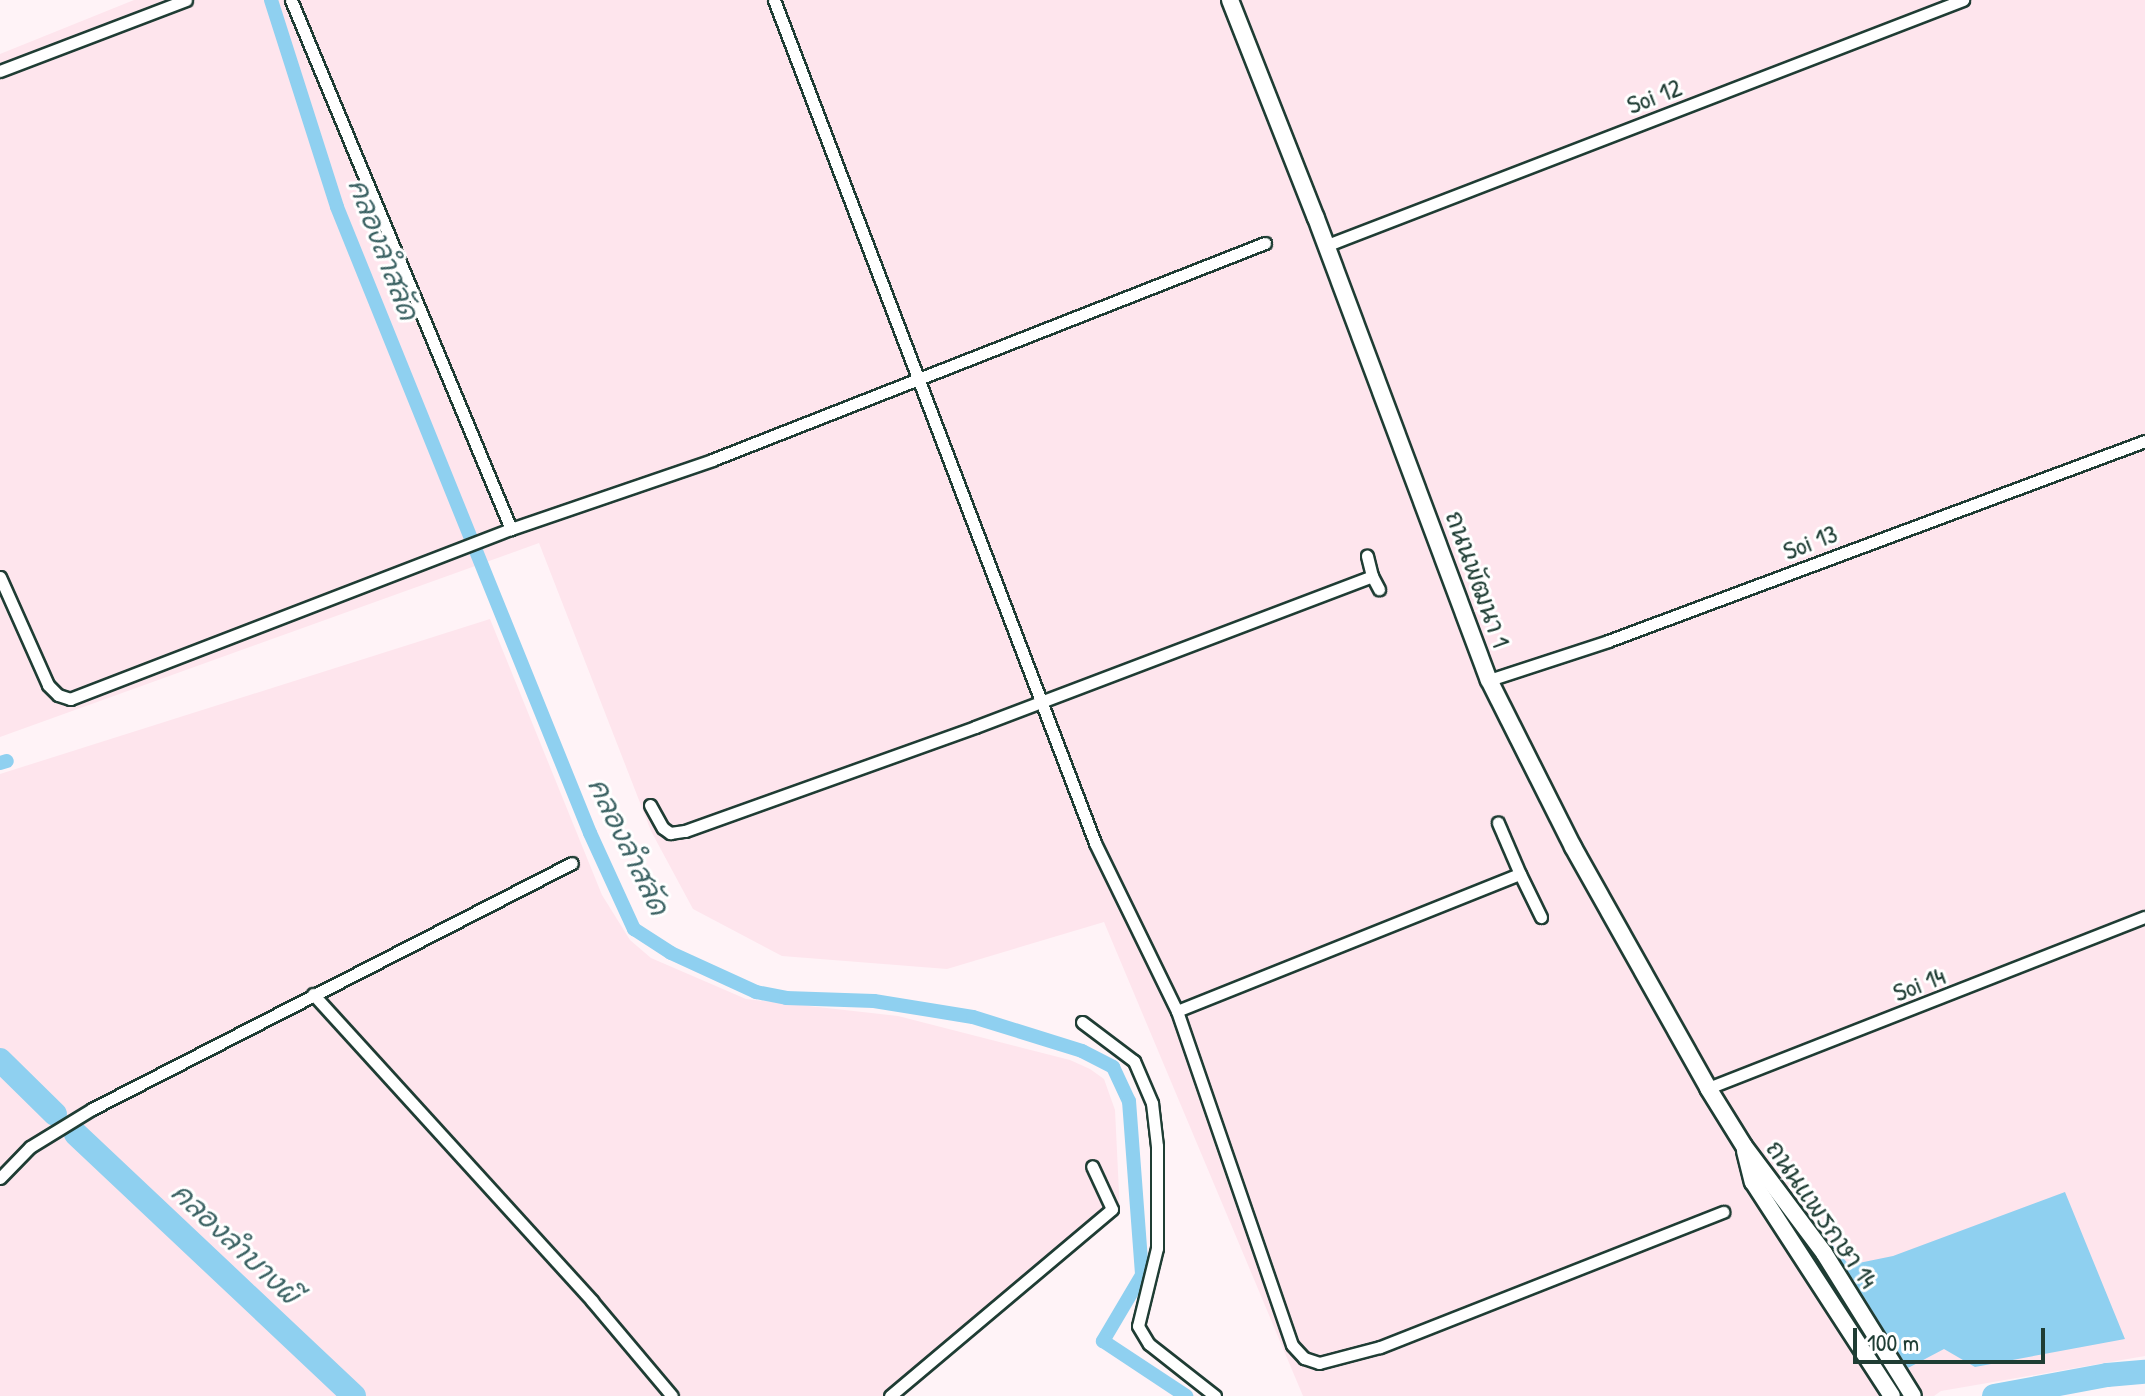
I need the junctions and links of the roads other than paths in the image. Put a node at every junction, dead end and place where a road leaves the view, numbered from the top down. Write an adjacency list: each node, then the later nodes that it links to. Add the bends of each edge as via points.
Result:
1 (186, 0): 6 (street)
2 (291, 0): 11 (street)
3 (774, 0): 9 (street)
4 (1230, 0): 8 (main road, ถนนพัฒนา 1)
5 (1963, 0): 8 (street, Soi 12)
6 (0, 71)
7 (1265, 243): 9 (street)
8 (1325, 246): 16 (main road, ถนนพัฒนา 1)
9 (920, 379): 11 (street, via 623,493); 17 (street)
10 (2145, 441): 16 (street, Soi 13, via 1608,641)
11 (511, 529): 14 (street, via 70,699 48,685)
12 (1367, 556): 13 (street)
13 (1372, 576): 15 (street); 17 (street)
14 (0, 577)
15 (1379, 589)
16 (1489, 680): 27 (main road, ถนนพัฒนา 1, via 1573,847)
17 (1041, 702): 18 (street, via 685,831 670,833 663,828); 25 (street, via 1095,843)
18 (650, 805)
19 (1498, 823): 21 (street)
20 (572, 863): 24 (street)
21 (1520, 874): 22 (street); 25 (street)
22 (1541, 917)
23 (2145, 917): 27 (street, Soi 14)
24 (313, 994): 30 (street, via 54,1130); 32 (street)
25 (1177, 1011): 31 (street, via 1292,1345 1304,1358 1319,1363 1384,1346)
26 (1082, 1022): 34 (street, via 1134,1061 1152,1103 1157,1248 1138,1326 1149,1344)
27 (1708, 1088): 28 (main road, ถนนพัฒนา 1)
28 (1744, 1146): 35 (main road, ถนนแพรกษา 14, via 1753,1182); 36 (main road, ถนนแพรกษา 14, via 1824,1253)
29 (1092, 1166): 33 (street, via 1112,1209)
30 (0, 1178)
31 (1723, 1212)
32 (672, 1396)
33 (890, 1396)
34 (1215, 1396)
35 (1892, 1396)
36 (1913, 1396)

